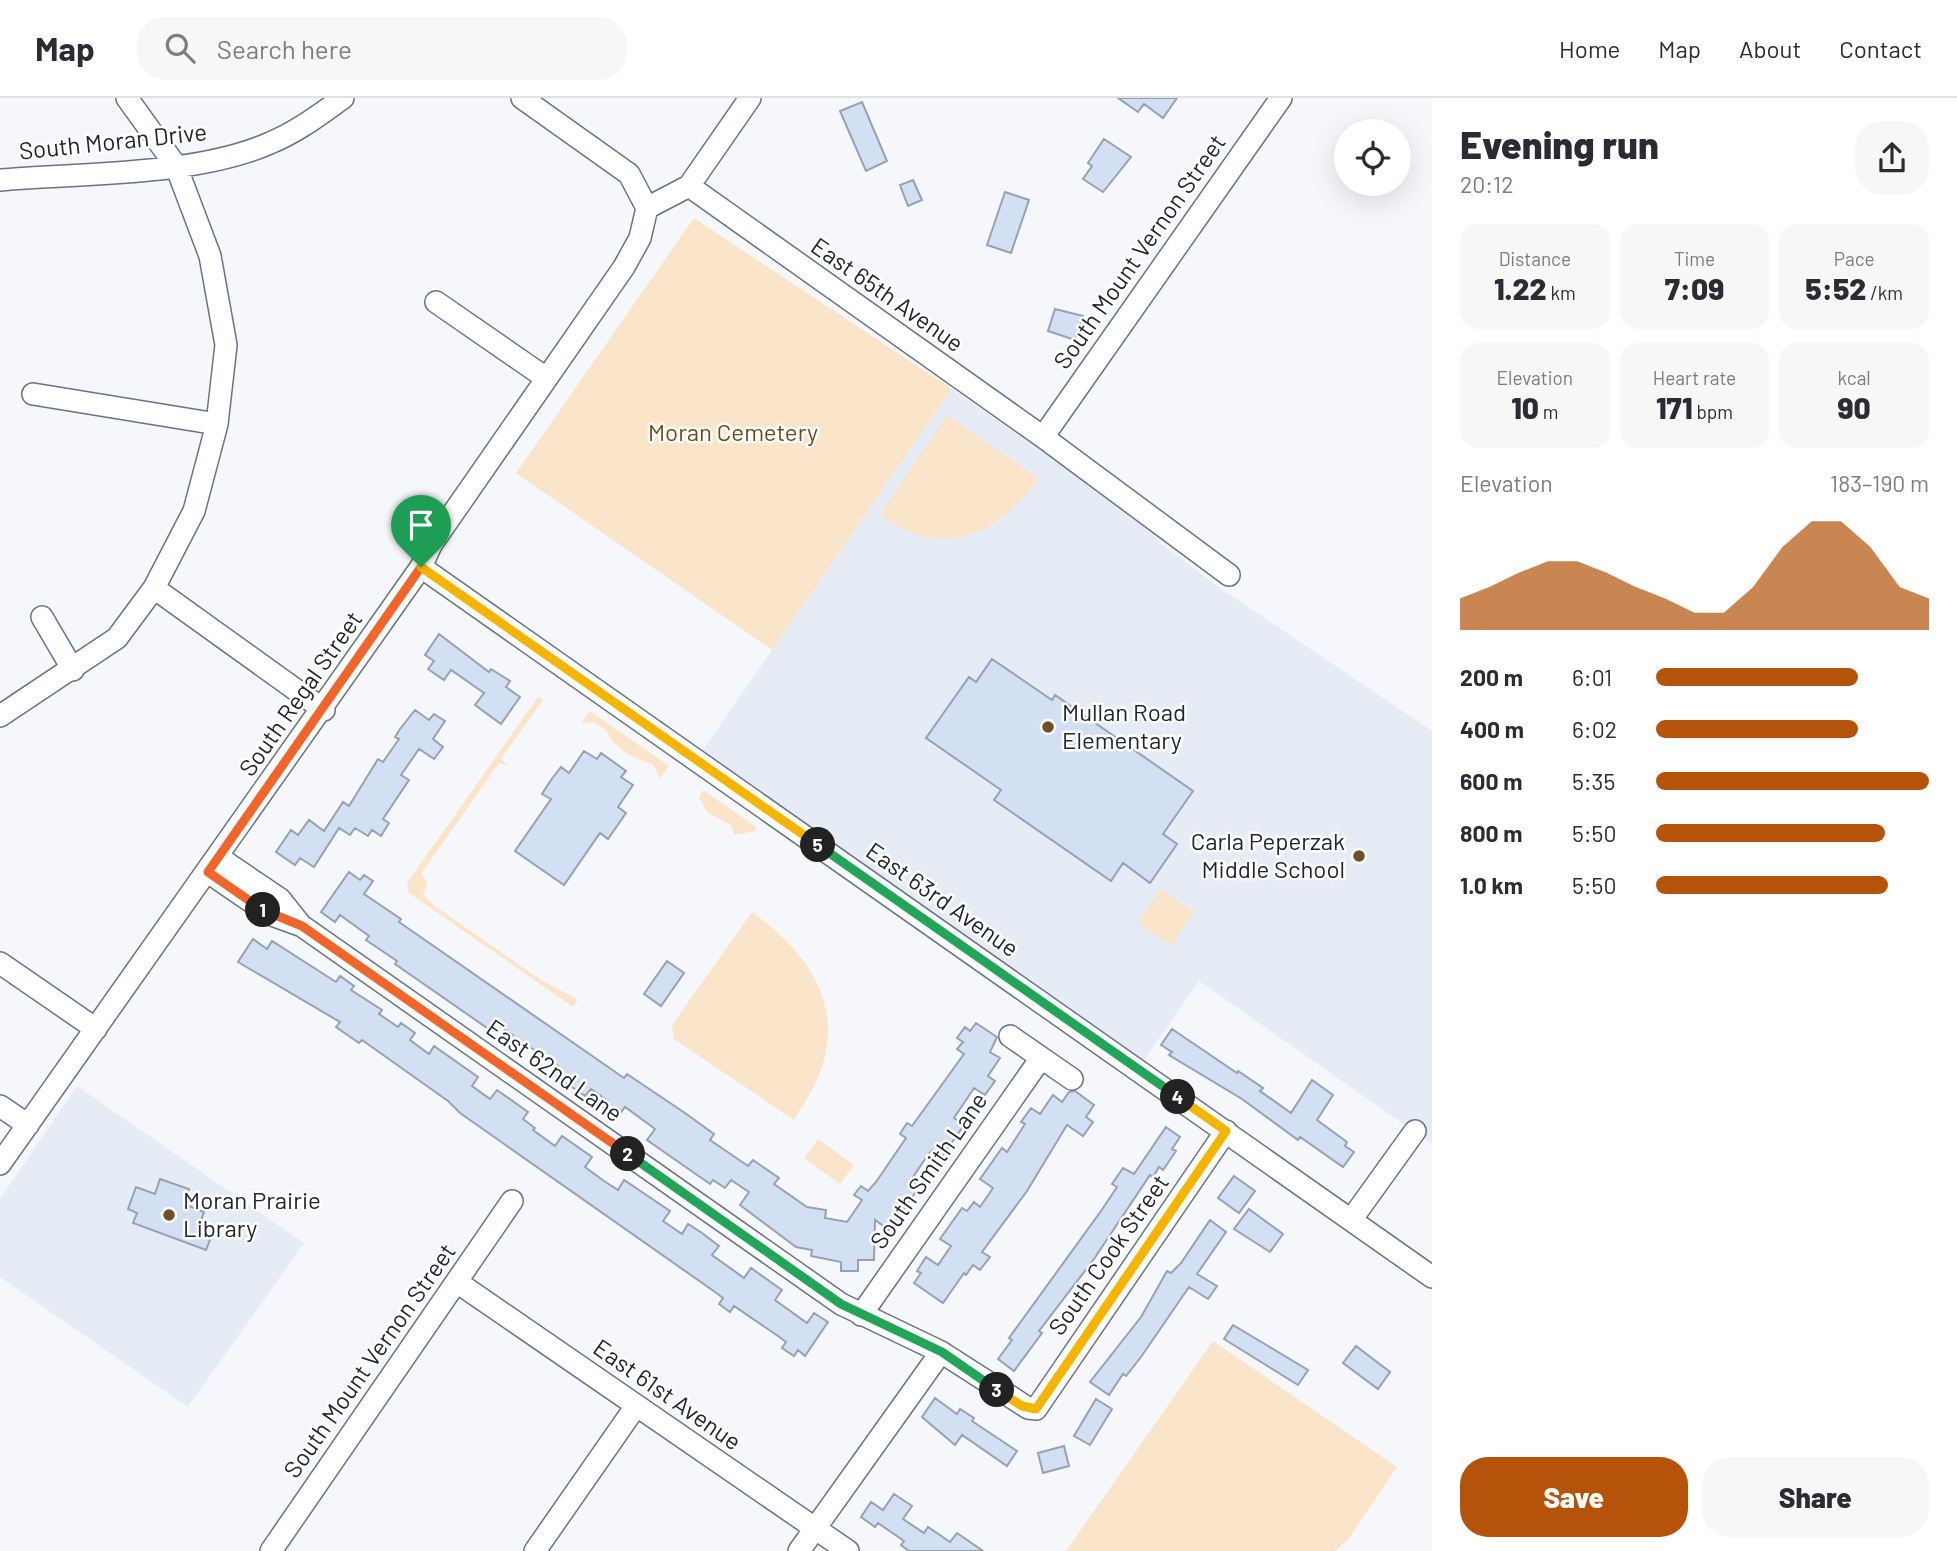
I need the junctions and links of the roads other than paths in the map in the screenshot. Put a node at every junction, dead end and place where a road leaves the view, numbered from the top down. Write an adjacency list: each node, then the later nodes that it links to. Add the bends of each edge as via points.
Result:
1 (127, 98): 6 (street)
2 (342, 98): 6 (street, South Moran Drive, via 309,123 269,144)
3 (523, 98): 9 (street, via 629,174)
4 (750, 98): 8 (street)
5 (1281, 98): 14 (street, South Mount Vernon Street)
6 (176, 166): 7 (street, South Moran Drive); 13 (street, via 210,256 226,345)
7 (0, 180)
8 (689, 187): 9 (street); 14 (street, East 65th Avenue)
9 (647, 208): 11 (street, South Regal Street, via 640,238 624,267)
10 (436, 302): 11 (street)
11 (545, 378): 15 (street, South Regal Street, via 431,545)
12 (33, 394): 13 (street)
13 (217, 424): 17 (street, via 194,511)
14 (1043, 437): 16 (street, East 65th Avenue)
15 (421, 567): 20 (street, South Regal Street); 31 (street, East 63rd Avenue)
16 (1229, 575)
17 (154, 588): 19 (street, via 117,638); 20 (street)
18 (42, 617): 19 (street)
19 (73, 670): 21 (street)
20 (324, 710): 22 (street, South Regal Street)
21 (0, 716)
22 (213, 864): 23 (street, East 62nd Lane, via 269,914); 23 (street, East 62nd Lane, via 280,899); 25 (street, South Regal Street)
23 (302, 926): 39 (street, East 62nd Lane)
24 (0, 963): 25 (street)
25 (96, 1029): 33 (street, South Regal Street)
26 (1010, 1036): 27 (street)
27 (1041, 1058): 28 (street); 39 (street, South Smith Lane)
28 (1072, 1079)
29 (0, 1106): 33 (street)
30 (0, 1127): 33 (street)
31 (1226, 1131): 36 (street, East 63rd Avenue); 42 (street, South Cook Street)
32 (1415, 1131): 36 (street)
33 (23, 1132): 34 (street, South Regal Street)
34 (0, 1164)
35 (512, 1201): 38 (street, South Mount Vernon Street)
36 (1351, 1220): 37 (street, East 63rd Avenue)
37 (1432, 1277)
38 (457, 1282): 41 (street, East 61st Avenue); 44 (street, South Mount Vernon Street)
39 (861, 1315): 40 (street, East 62nd Lane)
40 (942, 1352): 42 (street, East 62nd Lane, via 1014,1402); 43 (street)
41 (636, 1406): 43 (street, East 61st Avenue); 45 (street)
42 (1036, 1409)
43 (815, 1528): 46 (street); 47 (street, East 61st Avenue)
44 (271, 1551)
45 (535, 1551)
46 (799, 1551)
47 (848, 1551)

